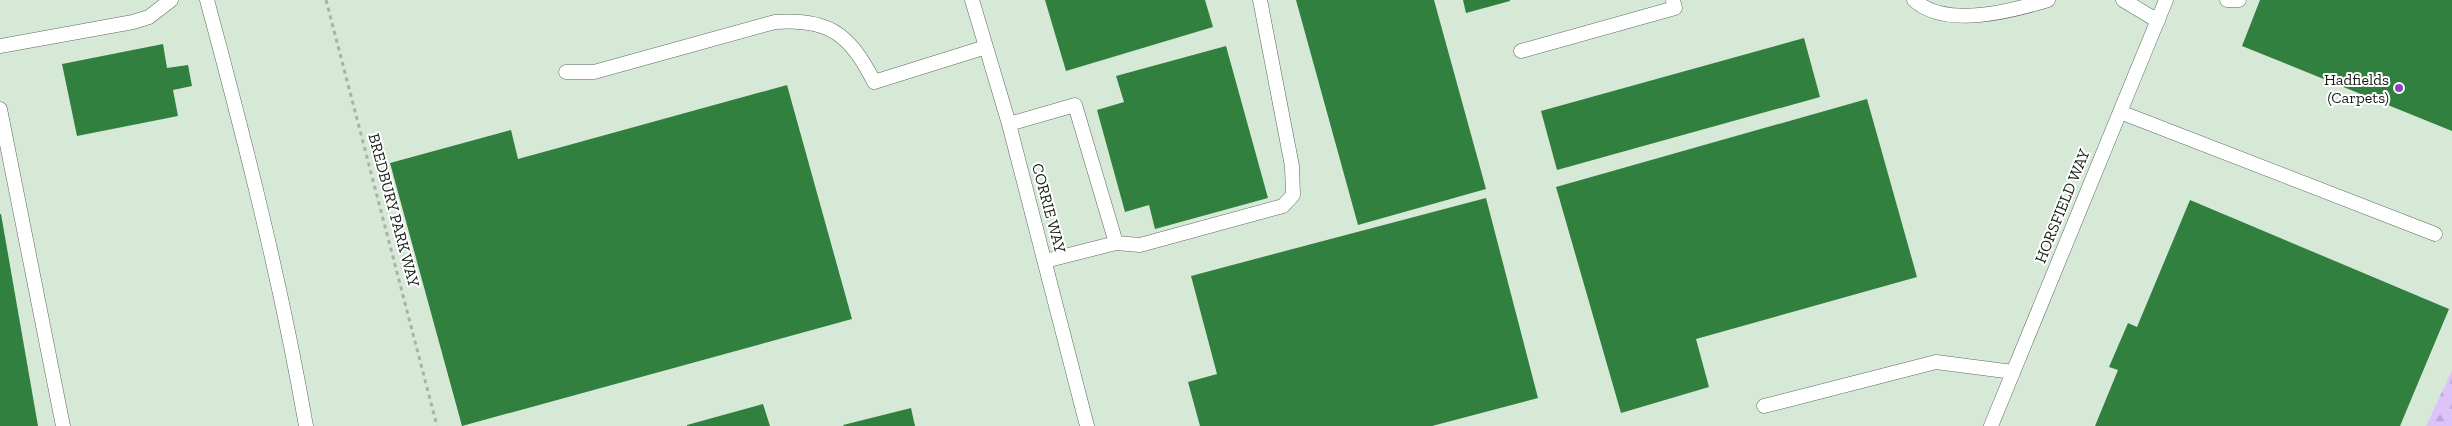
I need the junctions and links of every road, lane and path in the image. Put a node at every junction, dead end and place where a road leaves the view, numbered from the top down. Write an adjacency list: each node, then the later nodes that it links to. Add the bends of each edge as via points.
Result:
1 (171, 0): 14 (lane, via 149,17 133,22)
2 (207, 0): 27 (lane, via 250,161)
3 (326, 0): 28 (path, BREDBURY PARK WAY)
4 (972, 0): 15 (lane, CORRIE WAY)
5 (1260, 0): 22 (lane, via 1292,166 1293,195 1283,206 1260,213 1140,245)
6 (1673, 0): 16 (lane, via 1675,8)
7 (1914, 0): 8 (lane, via 1919,5 1947,14 1982,15 2020,9)
8 (2048, 0)
9 (2123, 0): 13 (lane)
10 (2166, 0): 13 (lane, HORSFIELD WAY)
11 (2228, 0): 12 (lane)
12 (2239, 0)
13 (2158, 21): 19 (lane, HORSFIELD WAY)
14 (0, 46)
15 (986, 47): 17 (lane, via 874,82 863,60 847,41 824,25 796,20 775,22 594,72); 20 (lane, CORRIE WAY)
16 (1521, 51)
17 (566, 72)
18 (0, 109): 26 (lane)
19 (2120, 112): 21 (lane); 24 (lane, HORSFIELD WAY)
20 (1009, 124): 22 (lane, via 1075,105); 23 (lane, CORRIE WAY)
21 (2435, 234)
22 (1116, 243): 23 (lane)
23 (1046, 261): 29 (lane, CORRIE WAY)
24 (2014, 372): 25 (lane, via 1936,362); 30 (lane, HORSFIELD WAY)
25 (1764, 406)
26 (63, 426)
27 (306, 426)
28 (437, 426)
29 (1087, 426)
30 (1991, 426)

